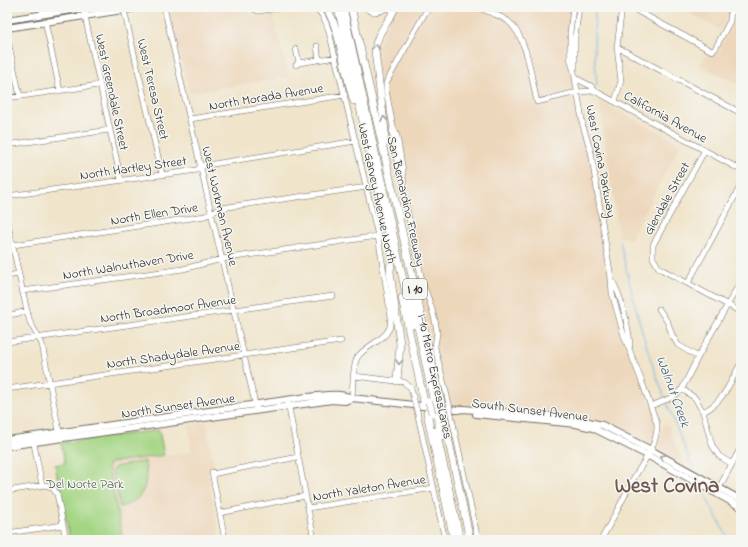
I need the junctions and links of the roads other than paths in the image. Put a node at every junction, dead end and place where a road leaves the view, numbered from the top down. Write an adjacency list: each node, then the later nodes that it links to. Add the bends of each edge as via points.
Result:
1 (86, 7): 23 (main road); 25 (street, West Greendale Street)
2 (142, 7): 24 (main road)
3 (164, 7): 47 (street, West Workman Avenue)
4 (250, 7): 5 (street, via 258,11)
5 (286, 7)
6 (314, 7): 34 (street, West Garvey Avenue North, via 324,17)
7 (325, 7): 49 (highway, via 338,39 351,92)
8 (334, 7): 30 (highway)
9 (338, 7): 30 (highway, San Bernardino Freeway / I 10)
10 (343, 7): 98 (highway, I-10 Metro ExpressLanes)
11 (348, 7): 98 (highway, I-10 Metro ExpressLanes)
12 (351, 7): 53 (highway, San Bernardino Freeway / I 10)
13 (366, 7): 14 (highway, via 376,11)
14 (386, 7)
15 (395, 7): 53 (highway, one-way to 15, via 385,131 375,51 380,31)
16 (431, 7): 129 (street, bridge, via 398,60 386,83 386,90 398,167 422,284 428,295 437,333 435,348)
17 (477, 7): 41 (street, California Avenue, via 504,19 520,35 537,102)
18 (573, 7): 36 (street, West Covina Parkway, via 570,58)
19 (579, 7): 36 (street, West Covina Parkway)
20 (622, 7): 32 (street)
21 (630, 7): 22 (street, via 712,51 730,21)
22 (731, 7)
23 (42, 10): 26 (main road)
24 (124, 10): 25 (main road); 56 (street, West Teresa Street)
25 (84, 16): 27 (main road); 38 (street, West Greendale Street)
26 (7, 20)
27 (45, 21): 28 (main road); 39 (street)
28 (7, 28)
29 (7, 37): 43 (street)
30 (344, 37): 49 (highway, San Bernardino Freeway / I 10)
31 (317, 46): 35 (street)
32 (618, 47): 45 (street, via 621,81); 46 (street)
33 (296, 49): 35 (street, via 297,64)
34 (336, 57): 35 (street); 42 (street, West Garvey Avenue North)
35 (319, 60)
36 (574, 72): 37 (street, West Covina Parkway)
37 (575, 78): 40 (street, via 591,86); 41 (street, West Covina Parkway)
38 (99, 85): 39 (street); 48 (street, West Greendale Street)
39 (60, 91): 43 (street)
40 (595, 91): 41 (street, California Avenue); 45 (street, California Avenue)
41 (578, 92): 69 (street, West Covina Parkway, via 583,126 596,176)
42 (344, 95): 47 (street, North Morada Avenue); 50 (street, West Garvey Avenue North)
43 (20, 96): 44 (street)
44 (7, 98)
45 (615, 101): 52 (street, California Avenue)
46 (741, 114)
47 (190, 118): 54 (street, West Workman Avenue)
48 (110, 130): 51 (street); 57 (street, West Greendale Street)
49 (366, 134): 65 (highway, San Bernardino Freeway / I 10)
50 (356, 141): 54 (street, North Hartley Street); 59 (street, West Garvey Avenue North)
51 (7, 145)
52 (705, 150): 55 (street, California Avenue); 71 (street, Glendale Street, via 653,245 653,258 659,268)
53 (384, 152): 98 (highway, San Bernardino Freeway / I 10)
54 (201, 166): 56 (street, North Hartley Street, via 197,170); 61 (street, West Workman Avenue)
55 (741, 170)
56 (162, 174): 57 (street, North Hartley Street)
57 (121, 180): 60 (street, North Hartley Street)
58 (741, 185): 71 (street)
59 (367, 187): 61 (street, North Ellen Drive, via 222,208); 63 (street, West Garvey Avenue North)
60 (7, 196)
61 (211, 212): 64 (street, North Ellen Drive, via 205,216); 66 (street, West Workman Avenue)
62 (7, 220): 64 (street)
63 (378, 236): 66 (street, North Walnuthaven Drive); 89 (street, West Garvey Avenue North, via 390,324 385,335 357,359)
64 (12, 245): 67 (street)
65 (392, 253): 90 (highway, one-way to 90, via 390,272 400,344); 98 (highway, San Bernardino Freeway / I 10)
66 (222, 259): 72 (street, North Walnuthaven Drive, via 183,269); 77 (street, West Workman Avenue)
67 (18, 274): 68 (street); 72 (street)
68 (7, 276)
69 (611, 278): 74 (street, West Covina Parkway); 81 (street, West Covina Parkway, via 616,286)
70 (741, 281): 75 (street)
71 (688, 283): 75 (street)
72 (22, 291): 78 (street)
73 (333, 296): 77 (street, North Broadmoor Avenue)
74 (614, 298): 81 (street, via 623,323); 85 (street, West Covina Parkway, via 624,336)
75 (728, 305): 79 (street); 87 (street)
76 (659, 309): 87 (street, via 678,345)
77 (234, 310): 82 (street, North Broadmoor Avenue); 86 (street, West Workman Avenue)
78 (27, 311): 80 (street); 82 (street, via 30,322)
79 (741, 312)
80 (7, 315)
81 (627, 326): 85 (street, West Covina Parkway)
82 (40, 338): 84 (street, North Broadmoor Avenue); 91 (street)
83 (341, 341): 86 (street, North Shadydale Avenue)
84 (7, 342)
85 (630, 348): 96 (street, West Covina Parkway)
86 (244, 354): 91 (street, North Shadydale Avenue); 97 (street, West Workman Avenue)
87 (698, 357): 93 (street)
88 (741, 363): 99 (street, via 721,399)
89 (354, 376): 90 (street); 94 (street, West Garvey Avenue North)
90 (397, 381): 109 (street, bridge, via 410,386)
91 (49, 383): 92 (street, North Shadydale Avenue); 100 (street)
92 (7, 389)
93 (682, 389): 96 (street, via 673,397); 99 (street, via 695,398)
94 (352, 398): 95 (main road, North Sunset Avenue, via 332,395); 98 (main road, North Sunset Avenue)
95 (288, 403): 97 (main road, North Sunset Avenue); 106 (street)
96 (651, 406): 105 (street, West Covina Parkway, via 657,430)
97 (256, 408): 100 (main road, North Sunset Avenue)
98 (434, 408): 105 (main road, South Sunset Avenue, via 576,424 592,428); 125 (highway, San Bernardino Freeway / I 10); 126 (highway, I-10 Metro ExpressLanes); 127 (highway, I-10 Metro ExpressLanes); 128 (highway, San Bernardino Freeway / I 10)
99 (703, 412): 107 (street, via 712,445 719,456)
100 (60, 436): 101 (main road, North Sunset Avenue)
101 (33, 439): 102 (main road, North Sunset Avenue); 103 (main road, North Sunset Avenue); 108 (street)
102 (7, 440)
103 (7, 446)
104 (741, 447): 107 (street)
105 (649, 453): 110 (main road, South Sunset Avenue); 130 (street, West Covina Parkway)
106 (298, 458): 113 (street); 117 (street, via 212,473)
107 (732, 464): 111 (street)
108 (42, 485): 112 (street); 118 (street, via 50,486 56,492)
109 (434, 488): 116 (street, North Yaleton Avenue); 124 (street)
110 (712, 488): 111 (main road, South Sunset Avenue); 115 (main road, South Sunset Avenue)
111 (719, 488): 114 (main road, South Sunset Avenue)
112 (7, 490)
113 (305, 496): 116 (street); 117 (street, North Yaleton Avenue)
114 (741, 500)
115 (741, 507)
116 (308, 508): 120 (street)
117 (220, 513): 122 (street)
118 (63, 525): 119 (street); 121 (street)
119 (7, 533)
120 (313, 538): 123 (street)
121 (66, 540)
122 (225, 540)
123 (289, 540)
124 (445, 540)
125 (454, 540)
126 (460, 540)
127 (464, 540)
128 (470, 540)
129 (478, 540)
130 (601, 540)

